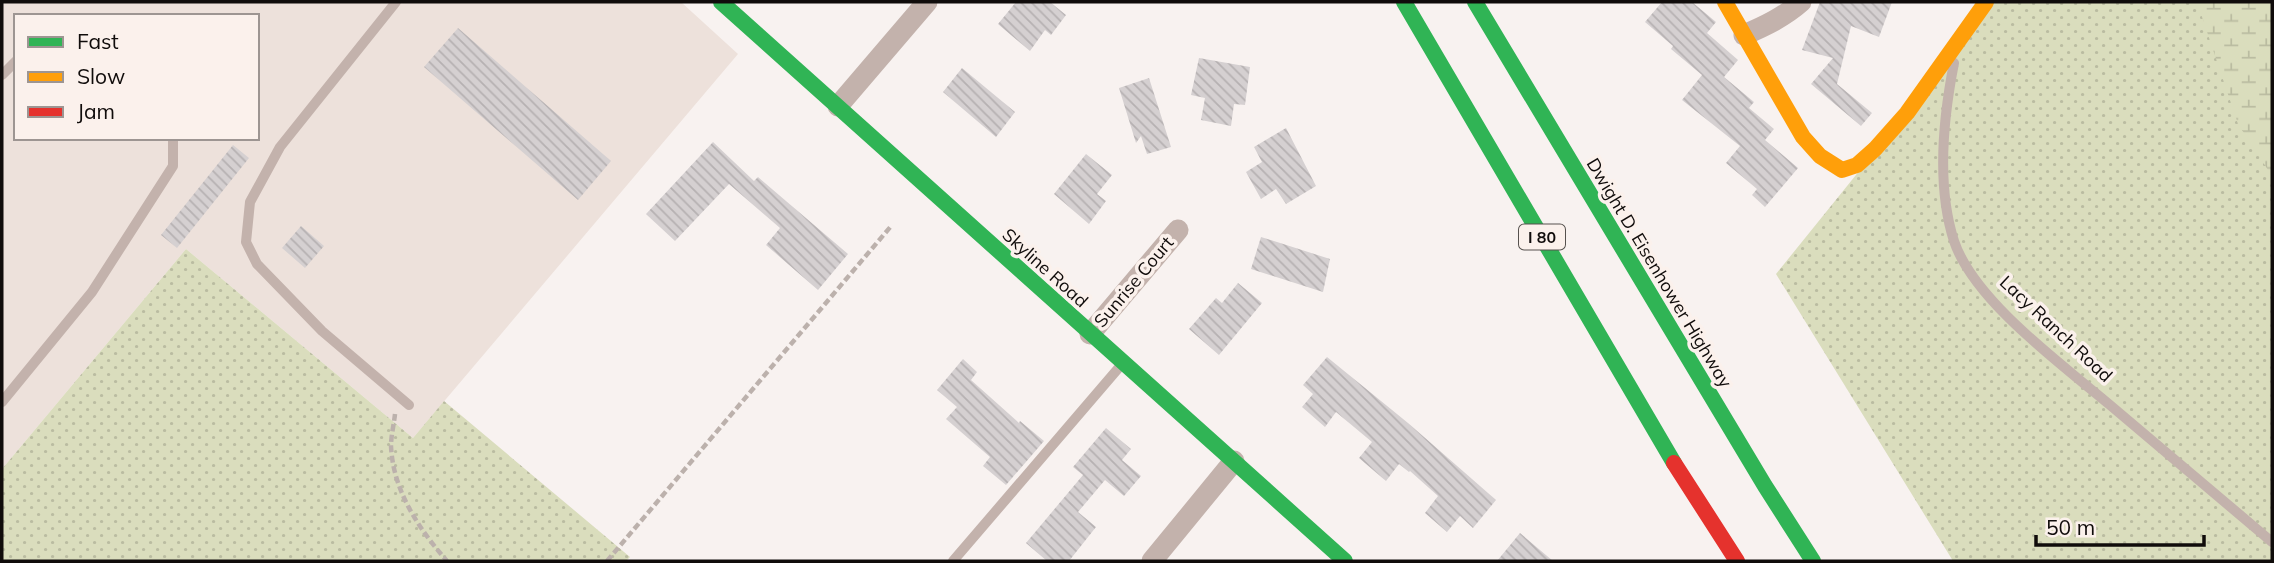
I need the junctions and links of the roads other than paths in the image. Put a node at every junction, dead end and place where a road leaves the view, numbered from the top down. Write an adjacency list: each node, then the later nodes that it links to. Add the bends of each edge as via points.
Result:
1 (396, 2): 17 (lane, via 280,147 250,202 246,242 257,264 322,331)
2 (721, 2): 11 (main road, Skyline Road)
3 (927, 2): 11 (street)
4 (1404, 2): 23 (main road, I 80, via 1680,473)
5 (1475, 2): 24 (main road, Dwight D. Eisenhower Highway)
6 (1725, 2): 9 (main road)
7 (1801, 2): 9 (street)
8 (1986, 2): 10 (main road, Lacy Ranch Road)
9 (1744, 35): 10 (main road, via 1803,137 1820,156 1842,170 1857,165 1875,149)
10 (1960, 36): 19 (lane, Lacy Ranch Road, via 1947,100 1945,197 1955,243 1975,279 2029,336)
11 (838, 106): 14 (main road, Skyline Road)
12 (173, 140): 16 (lane, via 173,166 92,292)
13 (1178, 230): 14 (street, Sunrise Court)
14 (1090, 334): 15 (main road, Skyline Road)
15 (1123, 363): 18 (main road, Skyline Road); 20 (lane)
16 (2, 402)
17 (409, 405)
18 (1234, 461): 21 (street); 22 (main road, Skyline Road)
19 (2272, 542)
20 (953, 561)
21 (1152, 561)
22 (1345, 561)
23 (1737, 561)
24 (1813, 561)

